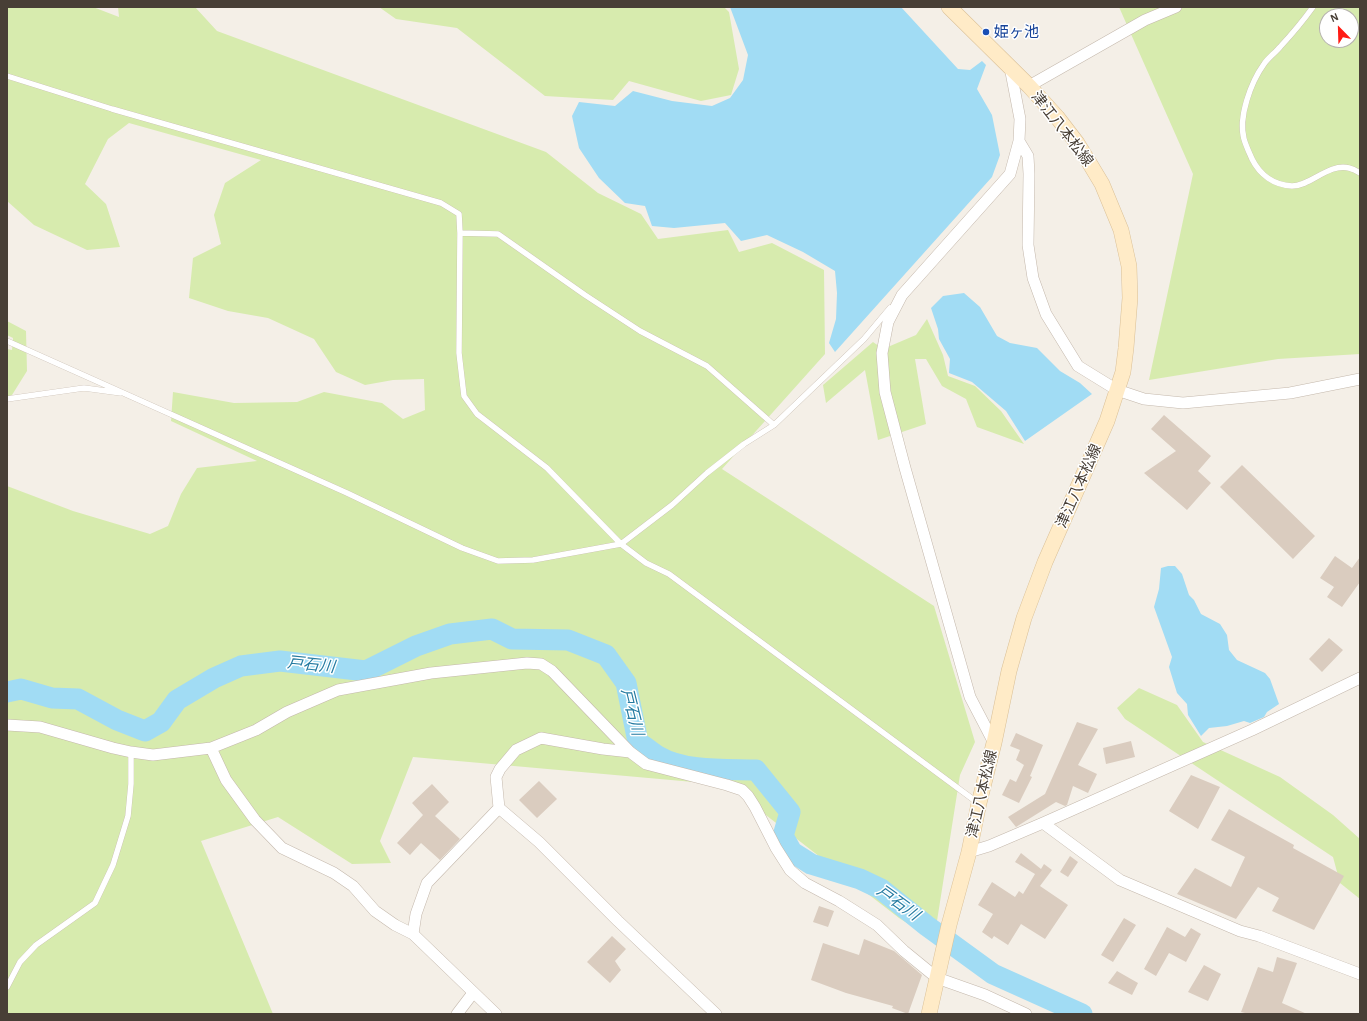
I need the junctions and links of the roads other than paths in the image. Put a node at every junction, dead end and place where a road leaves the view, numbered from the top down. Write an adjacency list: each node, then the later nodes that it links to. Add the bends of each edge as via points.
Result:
1 (949, 7): 4 (main road, 津江八本松線)
2 (1176, 7): 6 (street, via 1145,20)
3 (1313, 7): 8 (lane, via 1264,64 1249,91 1243,138 1258,168 1270,180 1280,184 1294,186 1332,169 1349,168)
4 (1010, 67): 6 (main road, 津江八本松線); 7 (street, via 1020,118)
5 (7, 76): 9 (lane, via 120,112 441,203 459,214)
6 (1029, 86): 13 (main road, 津江八本松線, via 1077,143 1102,184 1122,230 1129,266 1130,298 1123,372)
7 (1019, 141): 10 (street, via 1010,174); 13 (street, via 1028,156 1028,245 1033,278 1046,314 1078,366)
8 (1360, 173)
9 (460, 233): 16 (lane, via 498,234 640,331 707,366); 17 (lane, via 460,353 464,396 476,414 547,468)
10 (902, 295): 16 (lane, via 864,339); 20 (street, via 888,322 882,353 885,392 970,697)
11 (7, 341): 14 (lane)
12 (1360, 379): 13 (street, via 1290,394 1183,403 1144,399)
13 (1117, 390): 20 (main road, 津江八本松線, via 1107,421 1045,562 1024,618 1009,671)
14 (127, 394): 15 (lane, via 84,388); 17 (lane, via 462,548 498,561 533,560)
15 (7, 399)
16 (774, 425): 17 (lane, via 744,444)
17 (621, 544): 24 (lane, via 646,563 669,574)
18 (1360, 678): 26 (street, via 1252,730)
19 (7, 725): 22 (street, via 40,727)
20 (994, 743): 24 (main road, 津江八本松線)
21 (211, 748): 22 (street, via 153,755); 23 (street, via 256,730 288,712 338,690 431,673 527,663 541,664 552,671); 28 (street, via 226,780 255,820 282,848 334,873 353,886 375,910 395,925)
22 (131, 752): 31 (lane, via 128,816 113,865 95,904 36,945 20,962)
23 (630, 752): 25 (street, via 603,750 541,738 516,750 500,769 496,777); 29 (street, via 646,764 742,790 755,807 790,870 805,883 877,925 904,951)
24 (978, 803): 27 (main road, 津江八本松線)
25 (500, 808): 28 (street, via 428,883 416,914); 35 (street, via 539,842)
26 (1043, 823): 27 (street); 30 (street, via 1120,880 1240,931)
27 (969, 852): 29 (main road, 津江八本松線)
28 (413, 934): 32 (street)
29 (938, 973): 36 (main road, 津江八本松線); 37 (street)
30 (1360, 974)
31 (7, 987)
32 (473, 993): 33 (street); 34 (street)
33 (457, 1014)
34 (496, 1014)
35 (716, 1014)
36 (929, 1014)
37 (1026, 1014)

